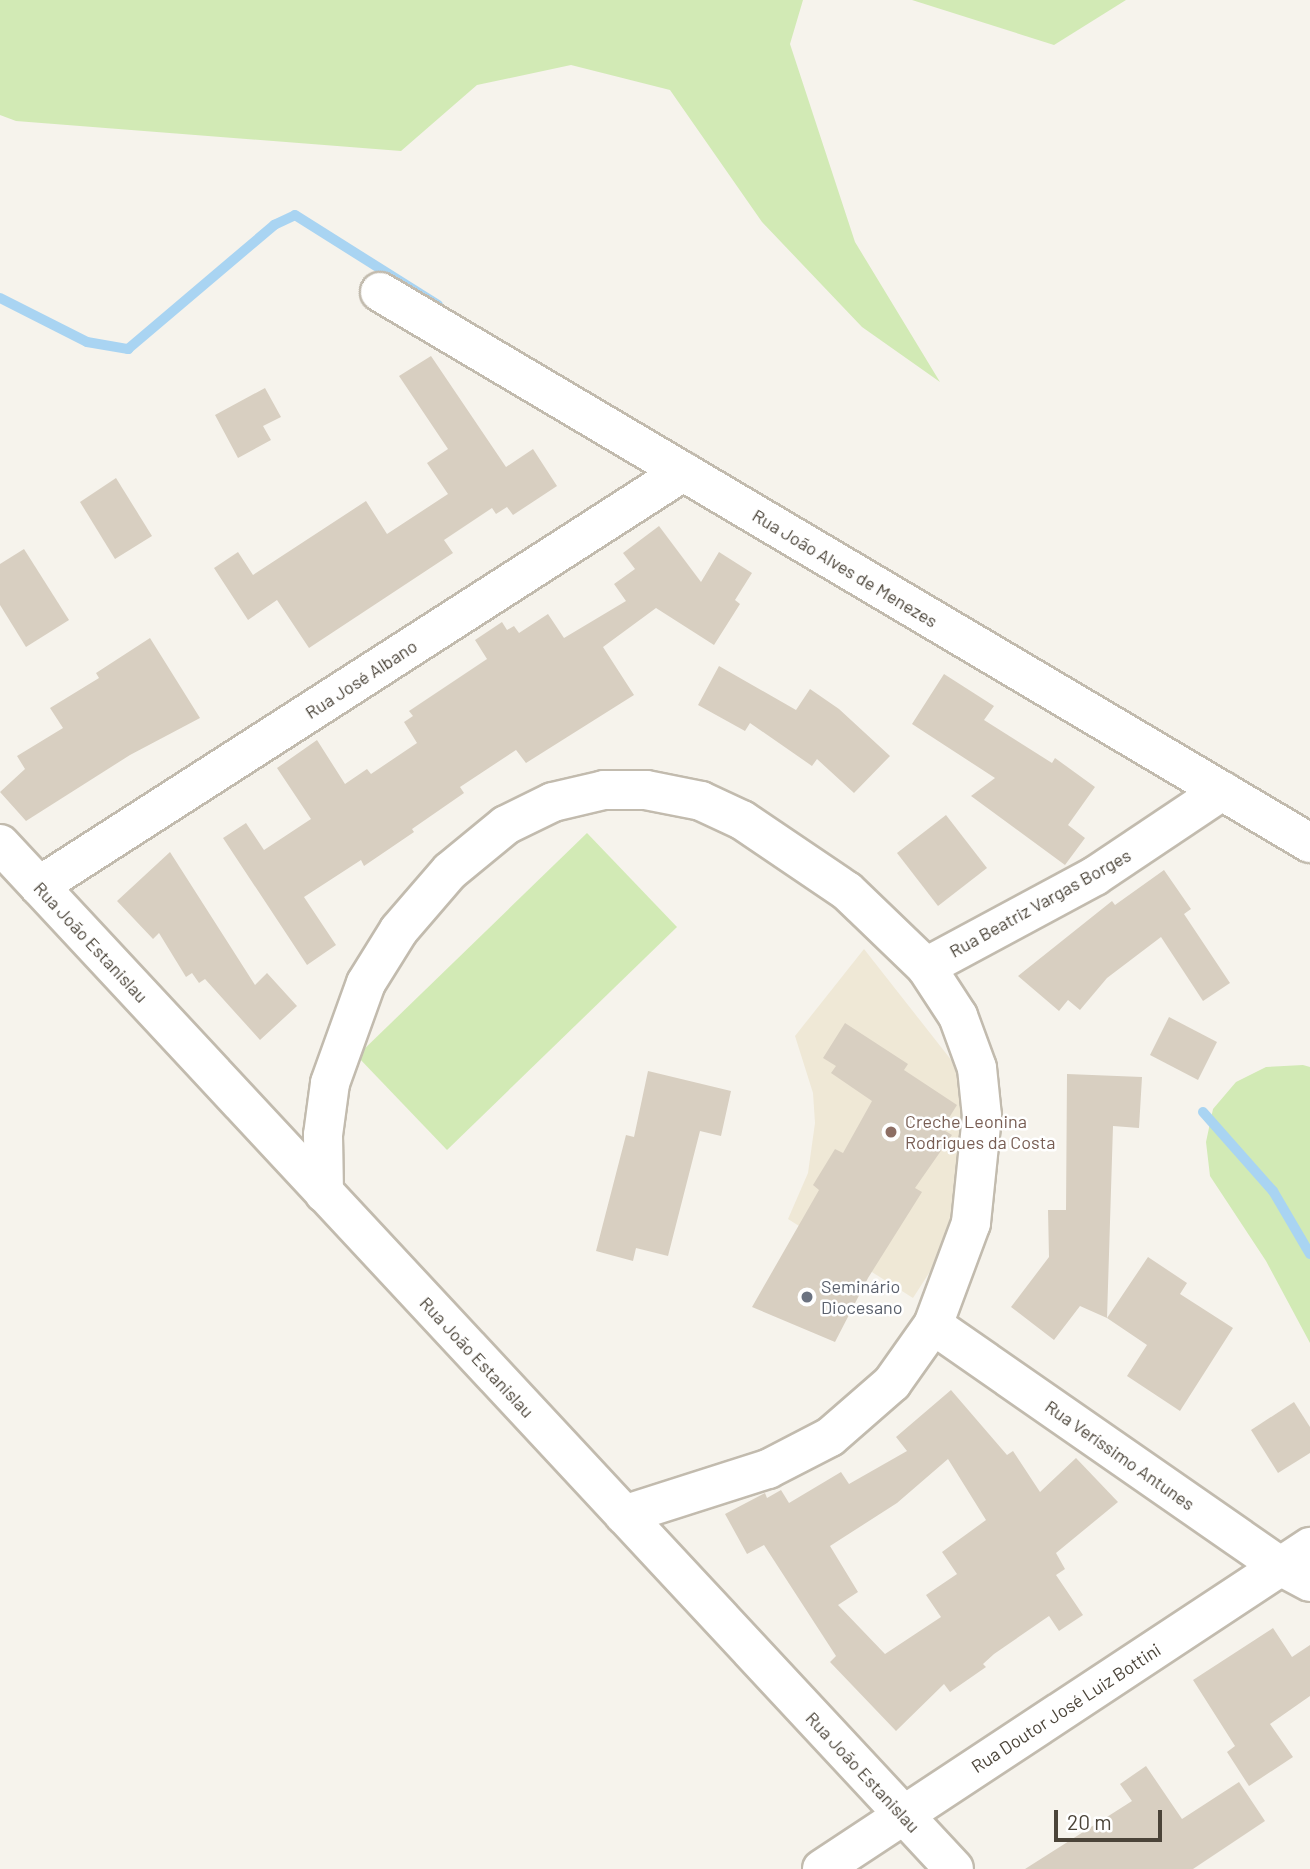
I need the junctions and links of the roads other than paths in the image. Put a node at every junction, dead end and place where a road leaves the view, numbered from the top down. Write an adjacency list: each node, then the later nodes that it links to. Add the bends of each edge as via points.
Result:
1 (380, 292): 2 (street, Rua João Alves de Menezes)
2 (683, 472): 3 (street, Rua João Alves de Menezes); 6 (street, Rua José Albano)
3 (1222, 791): 5 (street, Rua João Alves de Menezes); 7 (street, Rua Beatriz Vargas Borges, via 1095,876)
4 (0, 844): 6 (street, Rua João Estanislau)
5 (1310, 844)
6 (38, 886): 8 (street, Rua João Estanislau)
7 (926, 967): 8 (street, via 846,891 742,820 701,802 636,790 604,790 553,802 506,825 450,871 400,930 366,984 330,1083 323,1135); 9 (street, via 958,1016 977,1068 982,1116 971,1223)
8 (324, 1193): 10 (street, Rua João Estanislau)
9 (933, 1325): 10 (street, via 892,1384 830,1437 768,1469); 11 (street, Rua Veríssimo Antunes)
10 (624, 1515): 12 (street, Rua João Estanislau)
11 (1300, 1565): 12 (street, Rua Doutor José Luiz Bottini)
12 (904, 1815): 13 (street, Rua Doutor José Luiz Bottini); 14 (street, Rua João Estanislau)
13 (822, 1869)
14 (954, 1869)

